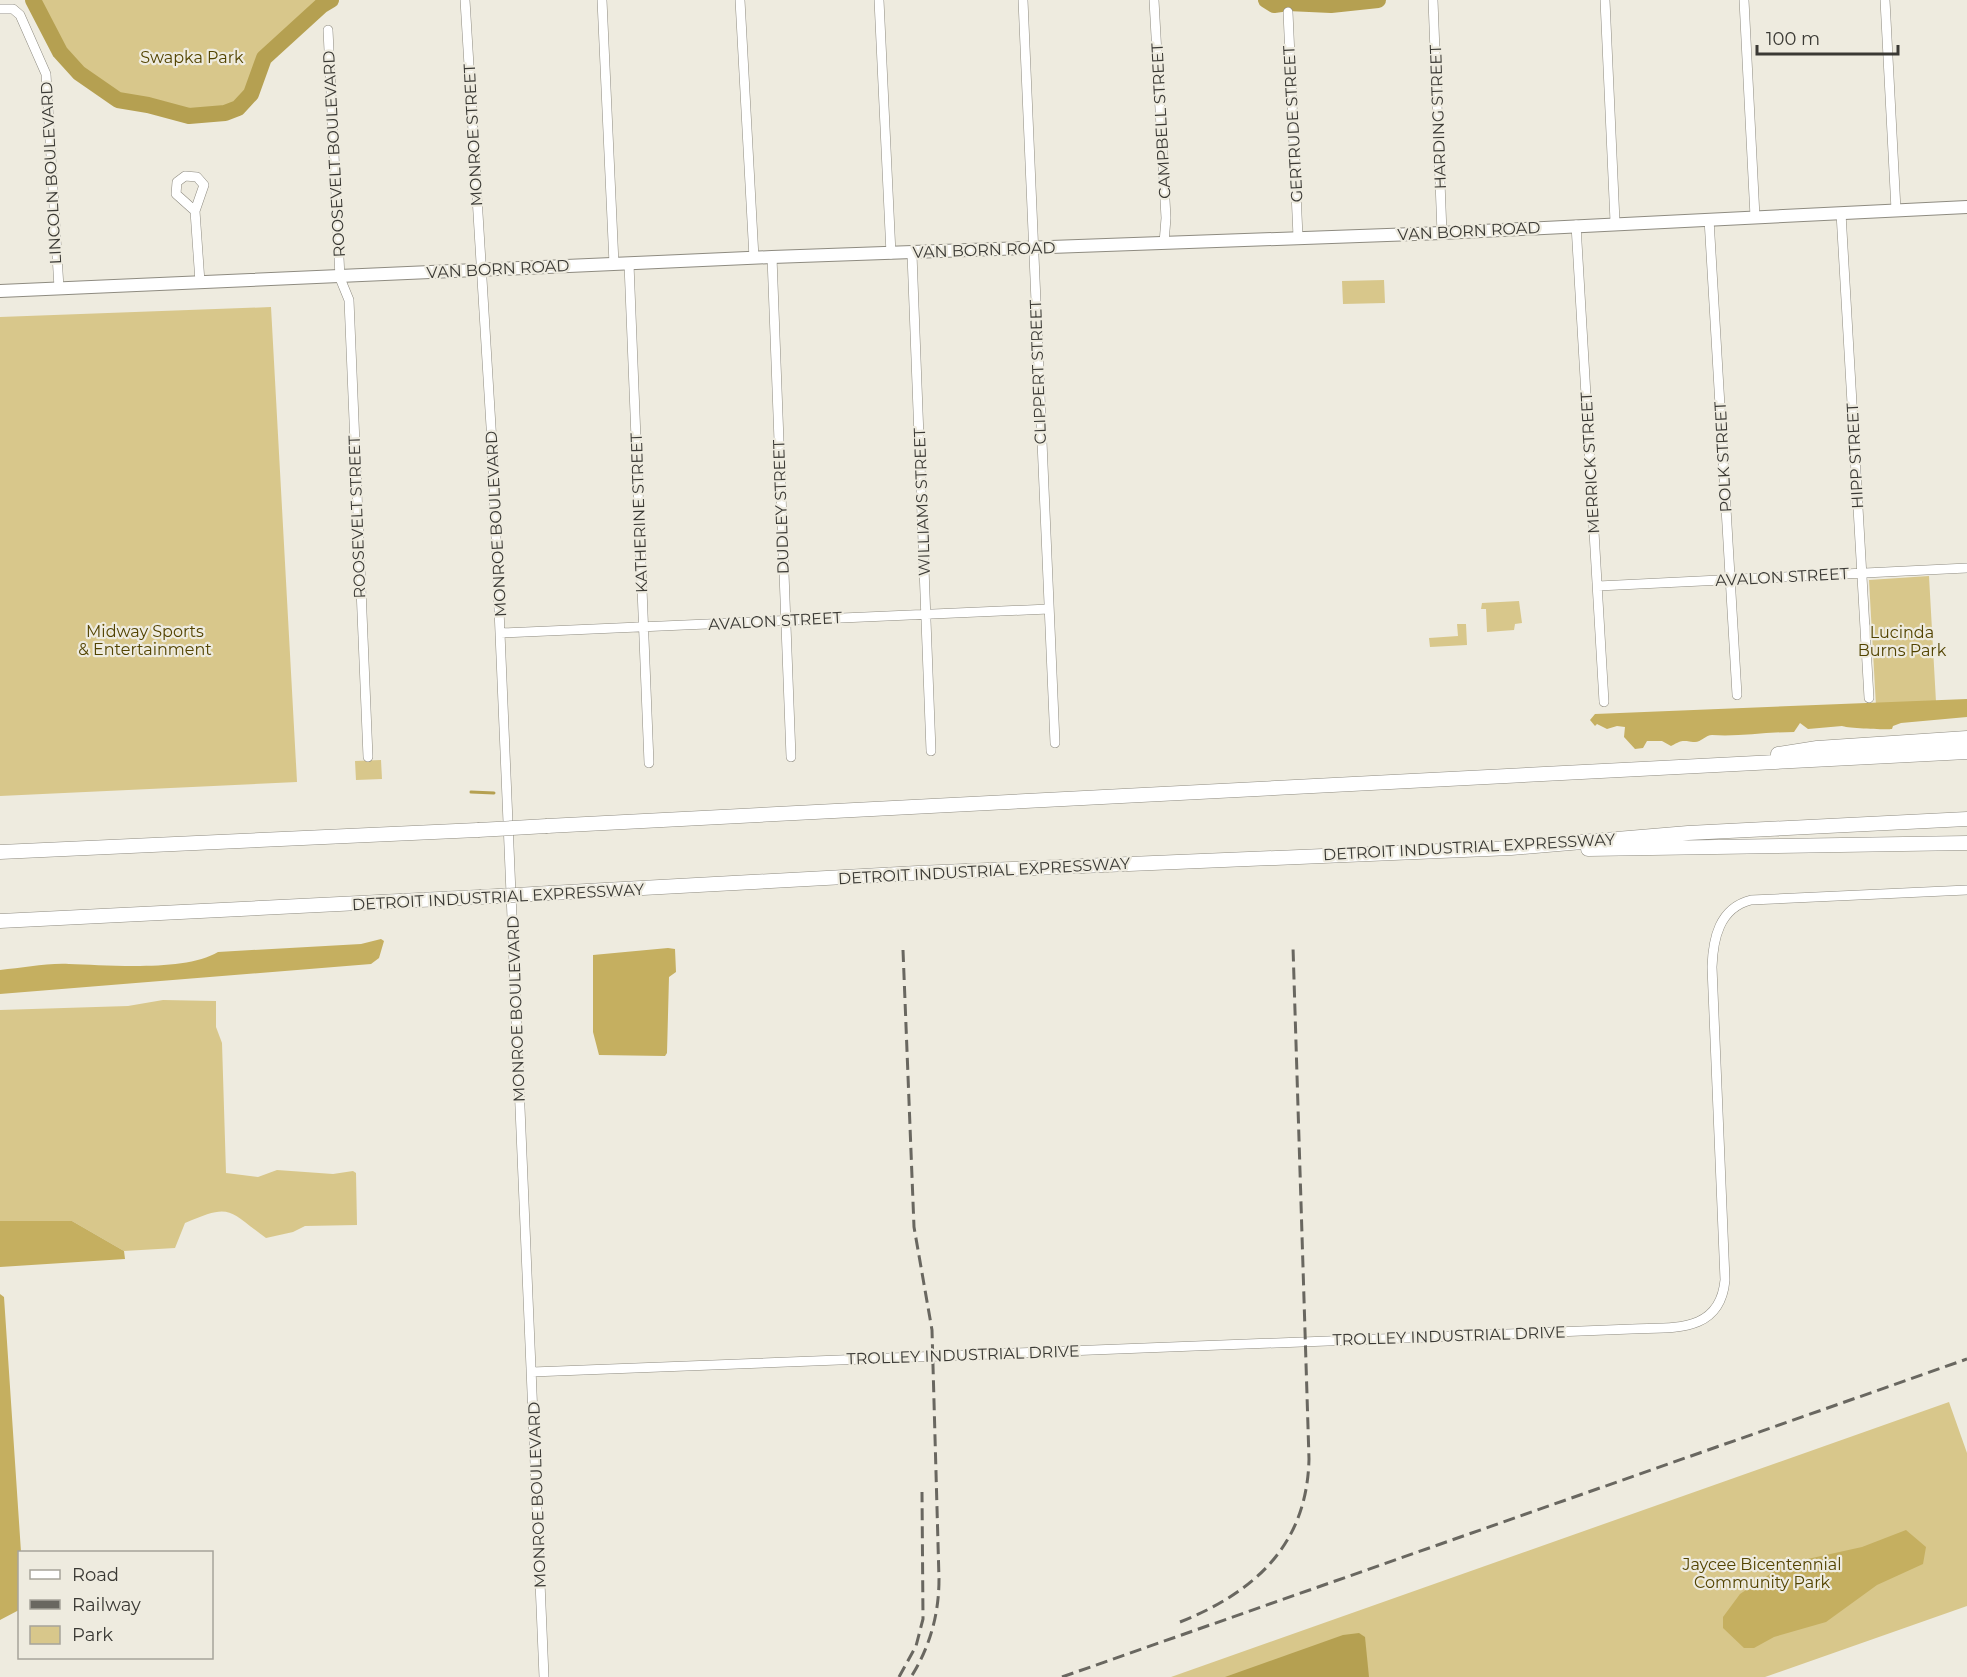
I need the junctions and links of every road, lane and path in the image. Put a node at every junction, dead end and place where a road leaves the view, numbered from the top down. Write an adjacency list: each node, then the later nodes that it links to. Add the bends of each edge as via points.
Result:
1 (465, 0): 32 (street, MONROE STREET)
2 (602, 0): 30 (street)
3 (740, 0): 29 (street)
4 (879, 0): 26 (street)
5 (1023, 0): 25 (street, CLIPPERT STREET)
6 (1154, 0): 24 (street, CAMPBELL STREET, via 1166,218)
7 (1433, 0): 22 (street, HARDING STREET)
8 (1605, 0): 20 (street)
9 (1744, 0): 18 (street)
10 (1885, 0): 15 (street)
11 (5, 8): 35 (street, LINCOLN BOULEVARD, via 20,15 46,74)
12 (1288, 12): 23 (street, GERTRUDE STREET)
13 (328, 30): 33 (street, ROOSEVELT BOULEVARD)
14 (1967, 207): 15 (main road, VAN BORN ROAD)
15 (1896, 210): 17 (main road, VAN BORN ROAD)
16 (195, 211): 34 (street)
17 (1841, 213): 18 (main road, VAN BORN ROAD); 38 (street, HIPP STREET)
18 (1755, 217): 19 (main road, VAN BORN ROAD)
19 (1709, 219): 20 (main road, VAN BORN ROAD); 39 (street, POLK STREET)
20 (1615, 222): 21 (main road, VAN BORN ROAD)
21 (1576, 225): 22 (main road, VAN BORN ROAD); 40 (street, MERRICK STREET)
22 (1442, 233): 23 (main road, VAN BORN ROAD)
23 (1298, 237): 24 (main road, VAN BORN ROAD)
24 (1164, 243): 25 (main road, VAN BORN ROAD)
25 (1033, 249): 27 (main road, VAN BORN ROAD); 41 (street, CLIPPERT STREET)
26 (891, 254): 27 (main road, VAN BORN ROAD); 28 (main road, VAN BORN ROAD)
27 (912, 254): 42 (street, WILLIAMS STREET)
28 (772, 257): 29 (main road, VAN BORN ROAD); 43 (street, DUDLEY STREET)
29 (754, 258): 31 (main road, VAN BORN ROAD)
30 (614, 264): 31 (main road, VAN BORN ROAD); 32 (main road, VAN BORN ROAD)
31 (629, 264): 44 (street, KATHERINE STREET)
32 (482, 270): 33 (main road, VAN BORN ROAD); 45 (street, MONROE BOULEVARD)
33 (340, 278): 34 (main road, VAN BORN ROAD); 53 (street, ROOSEVELT STREET, via 349,300)
34 (200, 282): 35 (main road, VAN BORN ROAD)
35 (59, 288): 36 (main road, VAN BORN ROAD)
36 (0, 291)
37 (1967, 568): 38 (street, AVALON STREET)
38 (1862, 573): 39 (street, AVALON STREET); 47 (street, HIPP STREET)
39 (1730, 579): 40 (street, AVALON STREET); 46 (street, POLK STREET)
40 (1598, 585): 48 (street, MERRICK STREET)
41 (1049, 609): 42 (street, AVALON STREET); 50 (street, CLIPPERT STREET)
42 (926, 614): 43 (street, AVALON STREET); 51 (street, WILLIAMS STREET)
43 (785, 620): 44 (street, AVALON STREET); 54 (street, DUDLEY STREET)
44 (644, 627): 45 (street, AVALON STREET); 55 (street, KATHERINE STREET)
45 (501, 633): 63 (street, MONROE BOULEVARD)
46 (1737, 695)
47 (1869, 698)
48 (1604, 702)
49 (1967, 738): 56 (highway, via 1817,748)
50 (1055, 743)
51 (931, 751)
52 (1967, 752): 56 (highway)
53 (368, 757)
54 (791, 757)
55 (649, 763)
56 (1704, 766): 60 (highway, bridge)
57 (1967, 819): 59 (highway, DETROIT INDUSTRIAL EXPRESSWAY, via 1688,833)
58 (1967, 843): 59 (highway, via 1631,850)
59 (1511, 848): 62 (highway, DETROIT INDUSTRIAL EXPRESSWAY, bridge, via 930,873)
60 (0, 852)
61 (1967, 890): 63 (street, TROLLEY INDUSTRIAL DRIVE, via 1751,900 1724,917 1714,941 1712,967 1725,1280 1712,1314 1694,1324)
62 (0, 921)
63 (532, 1372): 64 (street, MONROE BOULEVARD)
64 (544, 1677)

